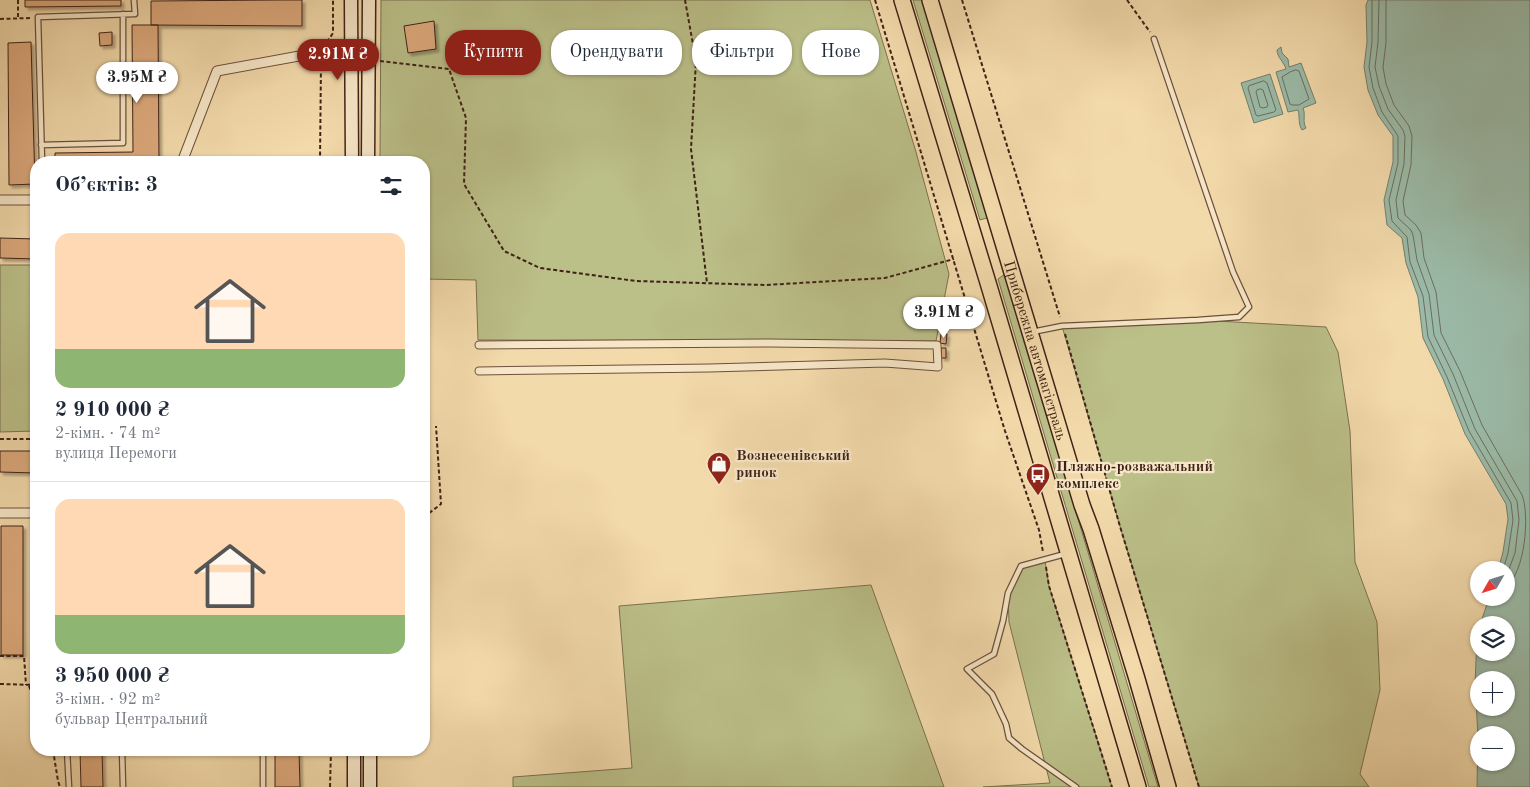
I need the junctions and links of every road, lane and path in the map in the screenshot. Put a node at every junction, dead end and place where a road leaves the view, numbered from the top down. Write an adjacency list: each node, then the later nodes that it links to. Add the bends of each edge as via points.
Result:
1 (18, 0): 13 (path)
2 (134, 0): 12 (lane, via 135,14)
3 (333, 0): 20 (path, via 333,33)
4 (351, 0): 16 (main road)
5 (369, 0): 17 (main road)
6 (685, 0): 35 (path, via 696,61 690,149)
7 (875, 0): 33 (path)
8 (902, 0): 31 (main road, Прибережна автомагістраль)
9 (930, 0): 32 (main road, Прибережна автомагістраль)
10 (962, 0): 37 (path)
11 (1127, 0): 18 (path)
12 (123, 14): 14 (lane); 23 (lane, via 123,144)
13 (18, 18): 14 (path); 15 (path)
14 (38, 18): 23 (lane)
15 (0, 19)
16 (351, 25): 17 (main road, via 360,32); 19 (main road)
17 (369, 25): 21 (main road)
18 (1154, 38): 37 (lane, via 1233,272 1249,306 1239,317)
19 (351, 51): 20 (street); 21 (main road, via 358,41 364,42); 27 (main road)
20 (321, 52): 25 (street, via 217,71); 26 (path)
21 (369, 53): 28 (main road)
22 (380, 61): 35 (path, via 449,70 466,118 464,184 504,251 540,268 636,281)
23 (41, 145): 24 (lane)
24 (42, 156)
25 (184, 156)
26 (320, 156)
27 (352, 156)
28 (368, 156)
29 (0, 200): 30 (street)
30 (30, 200)
31 (968, 216): 32 (main road, via 978,231 987,232 995,230); 36 (main road, Прибережна автомагістраль)
32 (997, 218): 34 (main road, Прибережна автомагістраль)
33 (954, 259): 35 (path, via 885,278 765,285); 48 (path)
34 (1010, 264): 36 (main road, via 1003,259 988,264); 38 (main road, Прибережна автомагістраль)
35 (707, 283)
36 (989, 286): 47 (main road, Прибережна автомагістраль)
37 (1062, 326): 38 (lane); 71 (path)
38 (1030, 332): 70 (main road, Прибережна автомагістраль)
39 (479, 345): 40 (street, via 937,345 938,367 885,363)
40 (479, 371)
41 (436, 426): 44 (path, via 441,504)
42 (0, 439): 43 (path)
43 (30, 439)
44 (430, 512)
45 (0, 513): 46 (street)
46 (30, 513)
47 (1068, 552): 48 (lane); 69 (main road, Прибережна автомагістраль)
48 (1045, 560): 67 (lane, via 1021,566 1008,593 994,654 967,669 992,694 1010,738); 68 (path, via 1049,586)
49 (0, 656): 51 (path, via 24,656)
50 (0, 684): 51 (path)
51 (26, 685): 52 (path)
52 (29, 685)
53 (54, 756): 60 (path)
54 (67, 756): 61 (lane)
55 (122, 756): 62 (lane)
56 (264, 756): 63 (lane)
57 (331, 756): 64 (path)
58 (354, 756): 65 (main road)
59 (370, 756): 66 (main road)
60 (60, 787)
61 (69, 787)
62 (123, 787)
63 (263, 787)
64 (330, 787)
65 (354, 787)
66 (370, 787)
67 (1076, 787)
68 (1112, 787)
69 (1138, 787)
70 (1168, 787)
71 (1199, 787)

